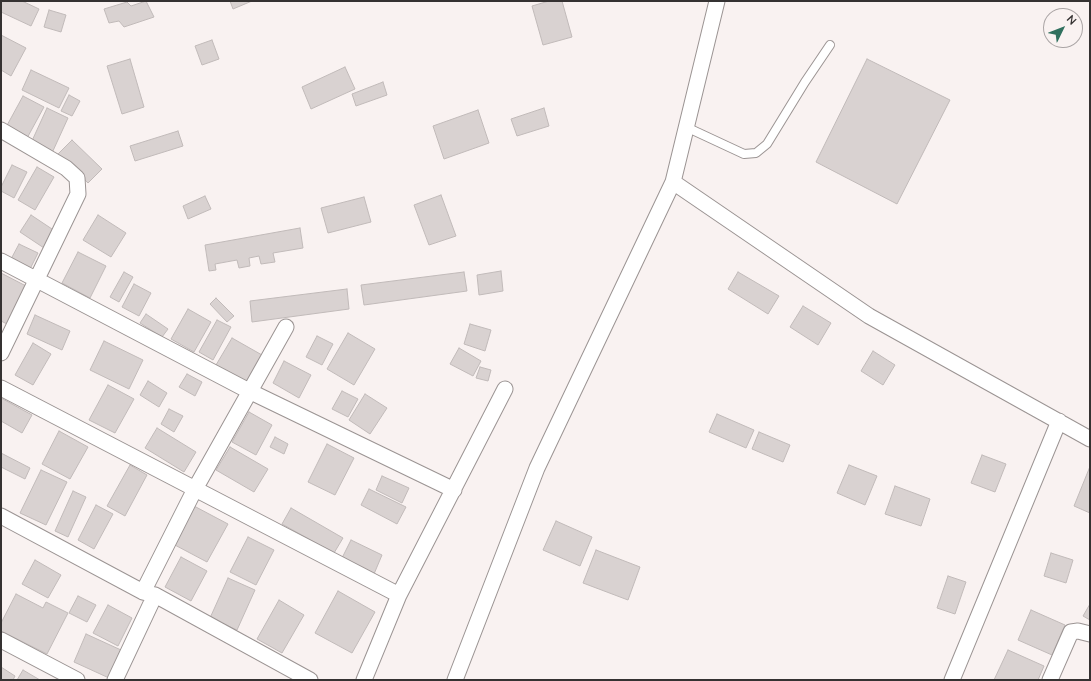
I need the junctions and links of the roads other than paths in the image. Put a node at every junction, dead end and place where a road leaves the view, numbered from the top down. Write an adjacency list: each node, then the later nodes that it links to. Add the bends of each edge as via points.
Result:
1 (718, 1): 3 (street)
2 (830, 45): 3 (lane, via 767,144 756,153 744,154)
3 (686, 126): 5 (street)
4 (1, 130): 7 (street, via 66,168 77,178 78,194)
5 (673, 182): 13 (street, via 869,316); 26 (street, via 537,468)
6 (1, 261): 7 (street)
7 (36, 278): 9 (street); 12 (street)
8 (286, 327): 12 (street)
9 (1, 353)
10 (1, 388): 15 (street)
11 (505, 389): 16 (street)
12 (249, 391): 15 (street); 16 (street)
13 (1059, 421): 14 (street); 27 (street)
14 (1090, 439)
15 (195, 489): 18 (street); 19 (street)
16 (454, 490): 19 (street)
17 (1, 516): 18 (street)
18 (149, 594): 23 (street); 24 (street)
19 (400, 595): 25 (street)
20 (1090, 634): 28 (street, via 1071,632)
21 (1, 640): 22 (street)
22 (77, 680)
23 (115, 680)
24 (310, 680)
25 (364, 680)
26 (455, 680)
27 (952, 680)
28 (1050, 680)

